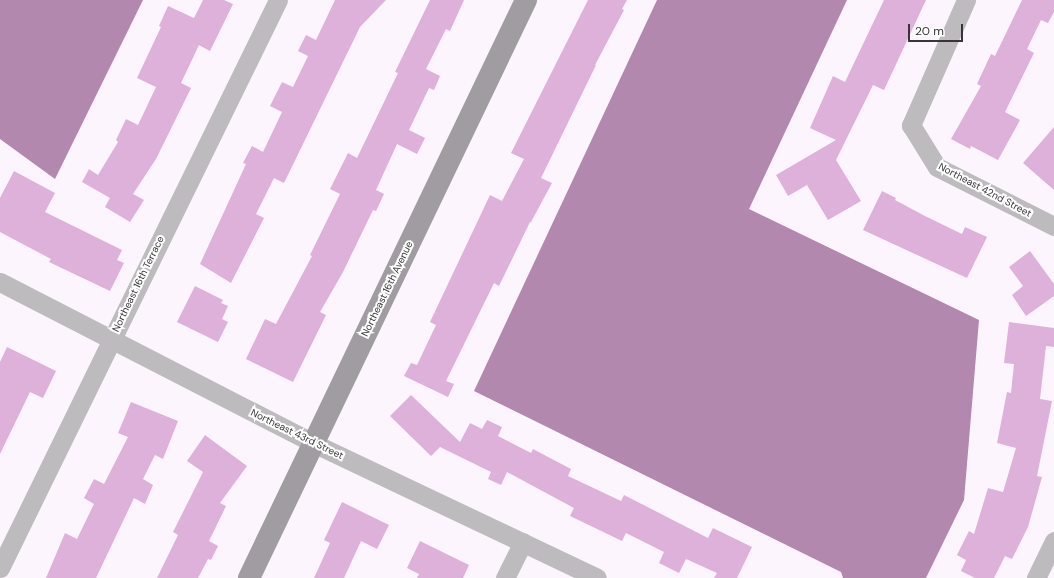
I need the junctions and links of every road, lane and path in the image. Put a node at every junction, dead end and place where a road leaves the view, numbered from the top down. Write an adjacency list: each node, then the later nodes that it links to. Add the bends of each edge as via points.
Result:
1 (278, 0): 6 (street, Northeast 16th Terrace)
2 (526, 0): 7 (street, Northeast 16th Avenue)
3 (966, 0): 4 (street, Northeast 42nd Street, via 911,125 937,167)
4 (1054, 226)
5 (0, 282): 6 (street, Northeast 43rd Street)
6 (110, 340): 7 (street, Northeast 43rd Street); 10 (street, Northeast 16th Terrace)
7 (313, 443): 9 (street, Northeast 43rd Street); 11 (street, Northeast 16th Avenue)
8 (1054, 540): 14 (street)
9 (523, 542): 12 (street); 13 (street, Northeast 43rd Street)
10 (0, 568)
11 (249, 578)
12 (505, 578)
13 (596, 578)
14 (1036, 578)

